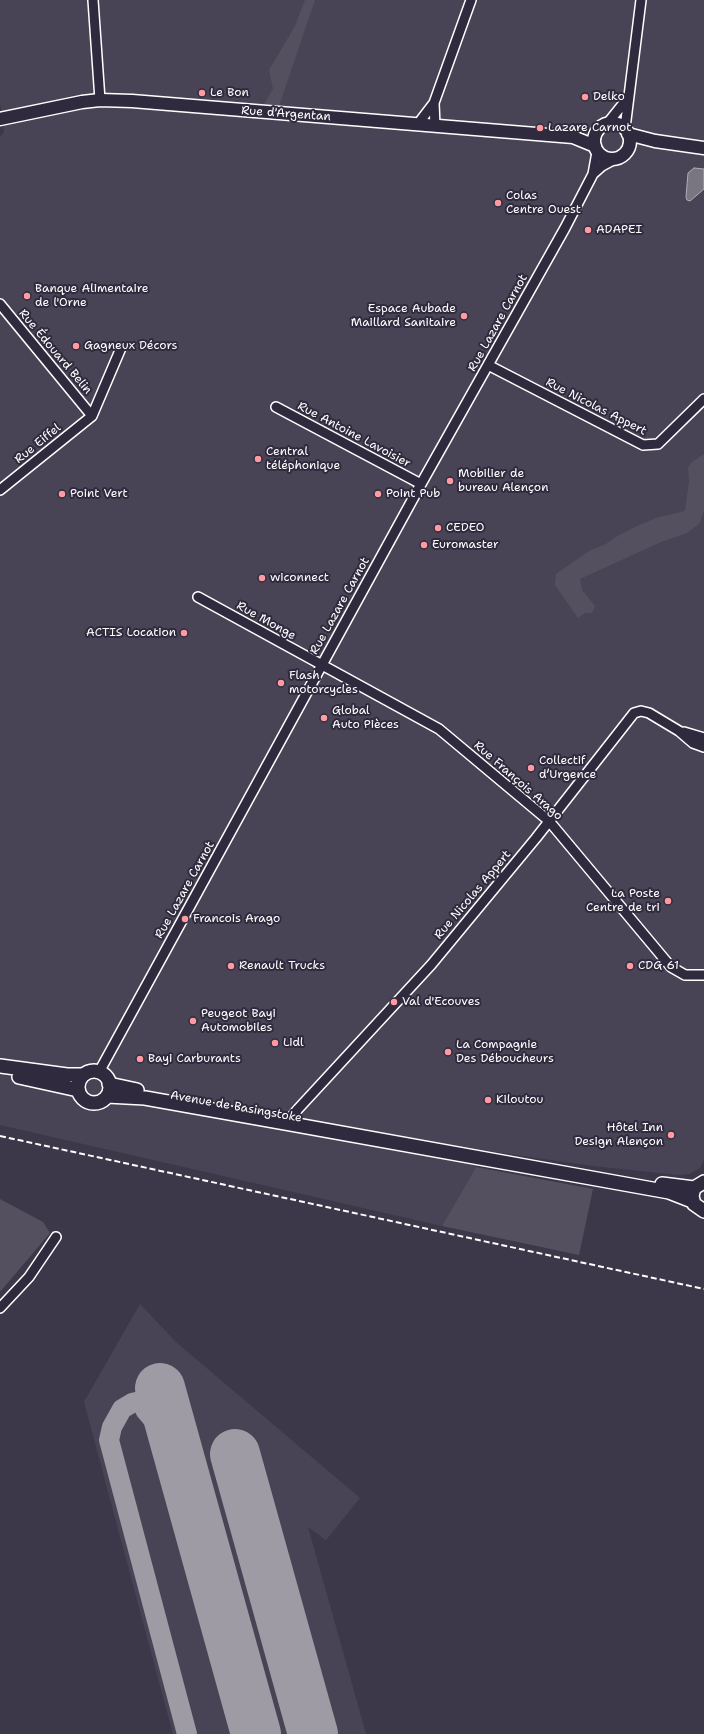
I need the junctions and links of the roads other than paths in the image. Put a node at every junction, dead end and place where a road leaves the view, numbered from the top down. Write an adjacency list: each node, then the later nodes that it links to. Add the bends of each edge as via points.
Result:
1 (92, 0): 5 (street)
2 (471, 0): 6 (street)
3 (641, 0): 4 (street)
4 (628, 98): 10 (street); 11 (street)
5 (100, 100): 7 (main road, Rue d'Argentan); 8 (main road, Rue d'Argentan)
6 (434, 103): 8 (street, via 421,120); 9 (street)
7 (0, 119)
8 (421, 125): 9 (main road, Rue d'Argentan)
9 (435, 126): 12 (main road, Rue d'Argentan)
10 (602, 127): 11 (main road, via 616,123); 12 (main road, Rue d'Argentan); 16 (main road, via 594,138)
11 (626, 131): 13 (main road); 14 (main road)
12 (573, 137): 16 (main road, Rue d'Argentan)
13 (655, 141): 14 (main road); 15 (main road)
14 (629, 147): 17 (main road)
15 (704, 148)
16 (596, 149): 17 (main road, via 608,159); 18 (street, Rue Lazare Carnot)
17 (615, 159): 18 (street, Rue Lazare Carnot)
18 (593, 174): 21 (street, Rue Lazare Carnot)
19 (0, 304): 24 (street, Rue Édouard Belin)
20 (121, 348): 24 (street)
21 (488, 365): 22 (street, Rue Nicolas Appert, via 643,445 658,444); 25 (street, Rue Lazare Carnot)
22 (704, 399)
23 (276, 407): 25 (street, Rue Antoine Lavoisier)
24 (92, 416): 26 (street, Rue Eiffel)
25 (421, 484): 28 (street, Rue Lazare Carnot)
26 (0, 490)
27 (198, 598): 28 (street, Rue Monge)
28 (322, 665): 32 (street, Rue François Arago, via 439,729); 35 (street, Rue Lazare Carnot)
29 (679, 731): 30 (street, Rue Nicolas Appert); 31 (street, Rue Nicolas Appert); 32 (street, Rue Nicolas Appert, via 649,713 634,713)
30 (704, 738)
31 (704, 748)
32 (549, 821): 33 (street, Rue François Arago, via 671,967 684,975); 40 (street, Rue Nicolas Appert, via 427,970)
33 (704, 975)
34 (0, 1066): 37 (main road)
35 (99, 1072): 37 (main road, via 91,1071); 39 (main road, via 104,1075)
36 (0, 1074): 38 (main road)
37 (83, 1075): 38 (main road, via 78,1082)
38 (78, 1090): 39 (main road, via 88,1102 98,1102)
39 (108, 1090): 40 (main road, Avenue de Basingstoke)
40 (292, 1120): 41 (main road, Avenue de Basingstoke, via 641,1181)
41 (699, 1186): 42 (main road, via 697,1207)
42 (704, 1211)
43 (56, 1237): 44 (street, via 29,1277)
44 (0, 1308)

